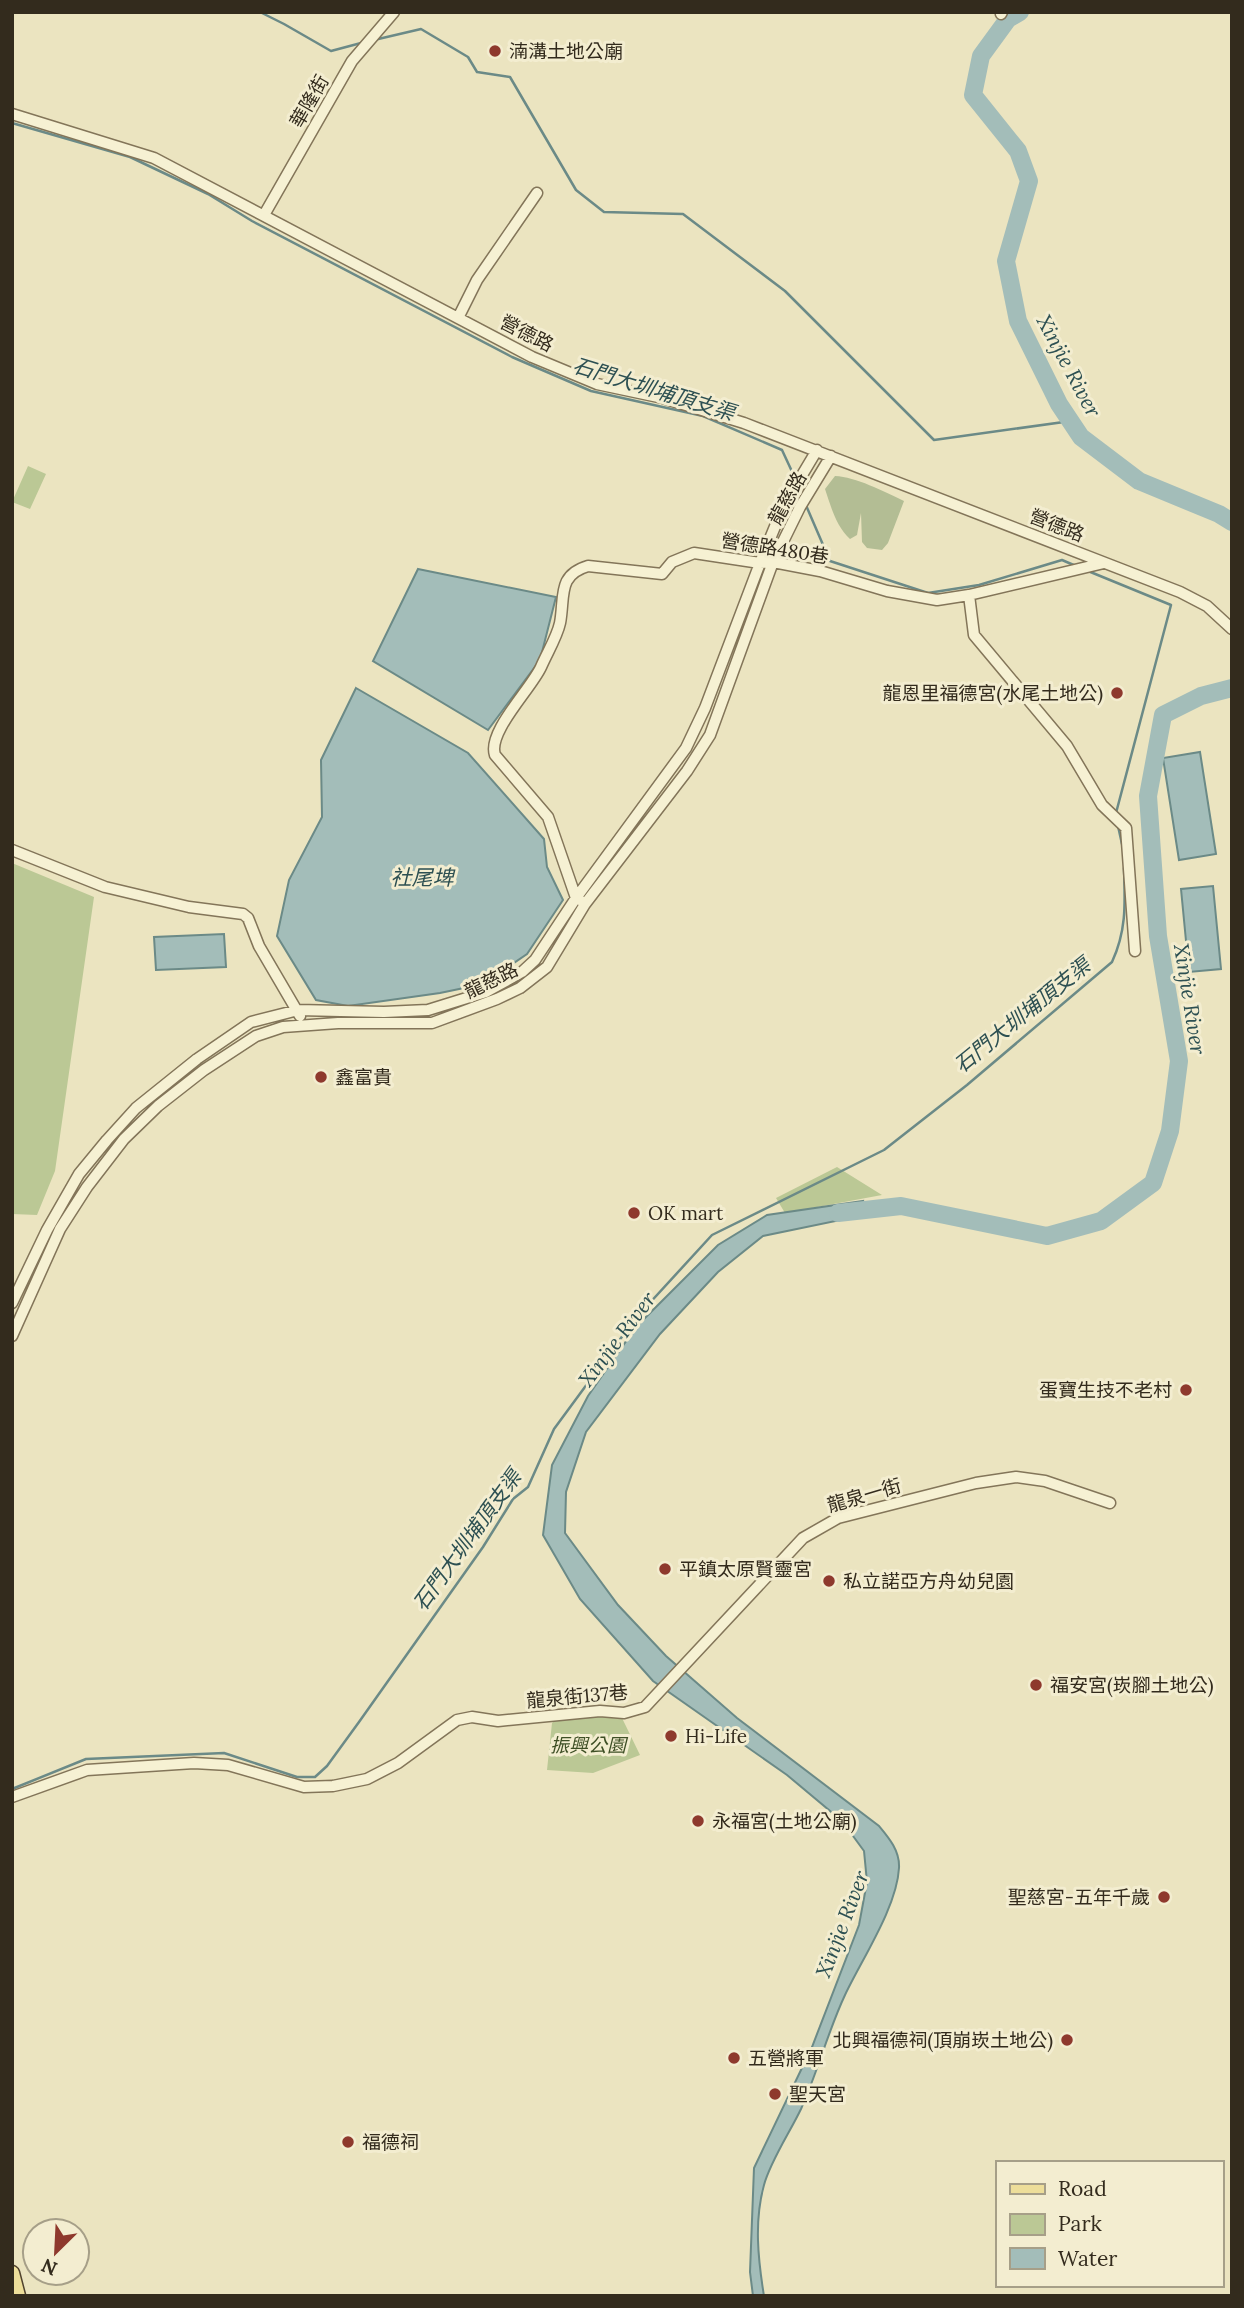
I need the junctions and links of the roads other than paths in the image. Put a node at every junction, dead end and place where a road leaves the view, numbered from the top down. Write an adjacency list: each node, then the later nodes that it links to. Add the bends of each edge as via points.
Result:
1 (394, 12): 4 (street, 華隆街, via 352,61)
2 (12, 114): 4 (street, 營德路, via 154,158)
3 (537, 193): 5 (street, via 477,280)
4 (264, 215): 5 (street, 營德路)
5 (458, 318): 6 (street, 營德路, via 597,384 711,412)
6 (817, 450): 7 (street, 營德路); 8 (street, 龍慈路, via 783,507)
7 (831, 456): 9 (street, 龍慈路); 10 (street, 營德路)
8 (760, 562): 9 (street, 營德路480巷); 14 (street, 龍慈路, via 686,748); 14 (street, 營德路480巷, via 694,553 672,562 662,574 588,566 568,578 560,625 538,673 496,735 493,748 548,817)
9 (773, 562): 11 (street, 營德路480巷, via 937,600); 14 (street, 龍慈路, via 710,735)
10 (1105, 563): 11 (street, 營德路480巷); 12 (street, 營德路, via 1207,606)
11 (969, 595): 15 (street, via 974,635 1067,746 1102,805 1126,828)
12 (1232, 629)
13 (12, 850): 16 (street, via 105,887 243,914)
14 (581, 901): 16 (street, 龍慈路, via 535,960 486,992 428,1010); 17 (street, 龍慈路, via 547,967 520,988 489,1003 432,1023)
15 (1135, 951)
16 (298, 1010): 17 (street); 18 (street, 龍慈路, via 251,1023)
17 (302, 1024): 19 (street, 龍慈路, via 256,1036)
18 (197, 1059): 19 (street); 20 (street, 龍慈路, via 136,1108 79,1174)
19 (204, 1070): 21 (street, 龍慈路, via 158,1105 87,1186 60,1229)
20 (12, 1303)
21 (12, 1336)
22 (1110, 1503): 23 (street, 龍泉一街, via 1045,1481 1016,1477 838,1518 803,1538)
23 (654, 1697): 24 (street, 龍泉街137巷, via 645,1707 624,1713 457,1720 398,1763 367,1779 333,1787 304,1787 228,1765 194,1763 88,1770)
24 (12, 1797)
25 (12, 2273): 26 (main road)
26 (18, 2296)

